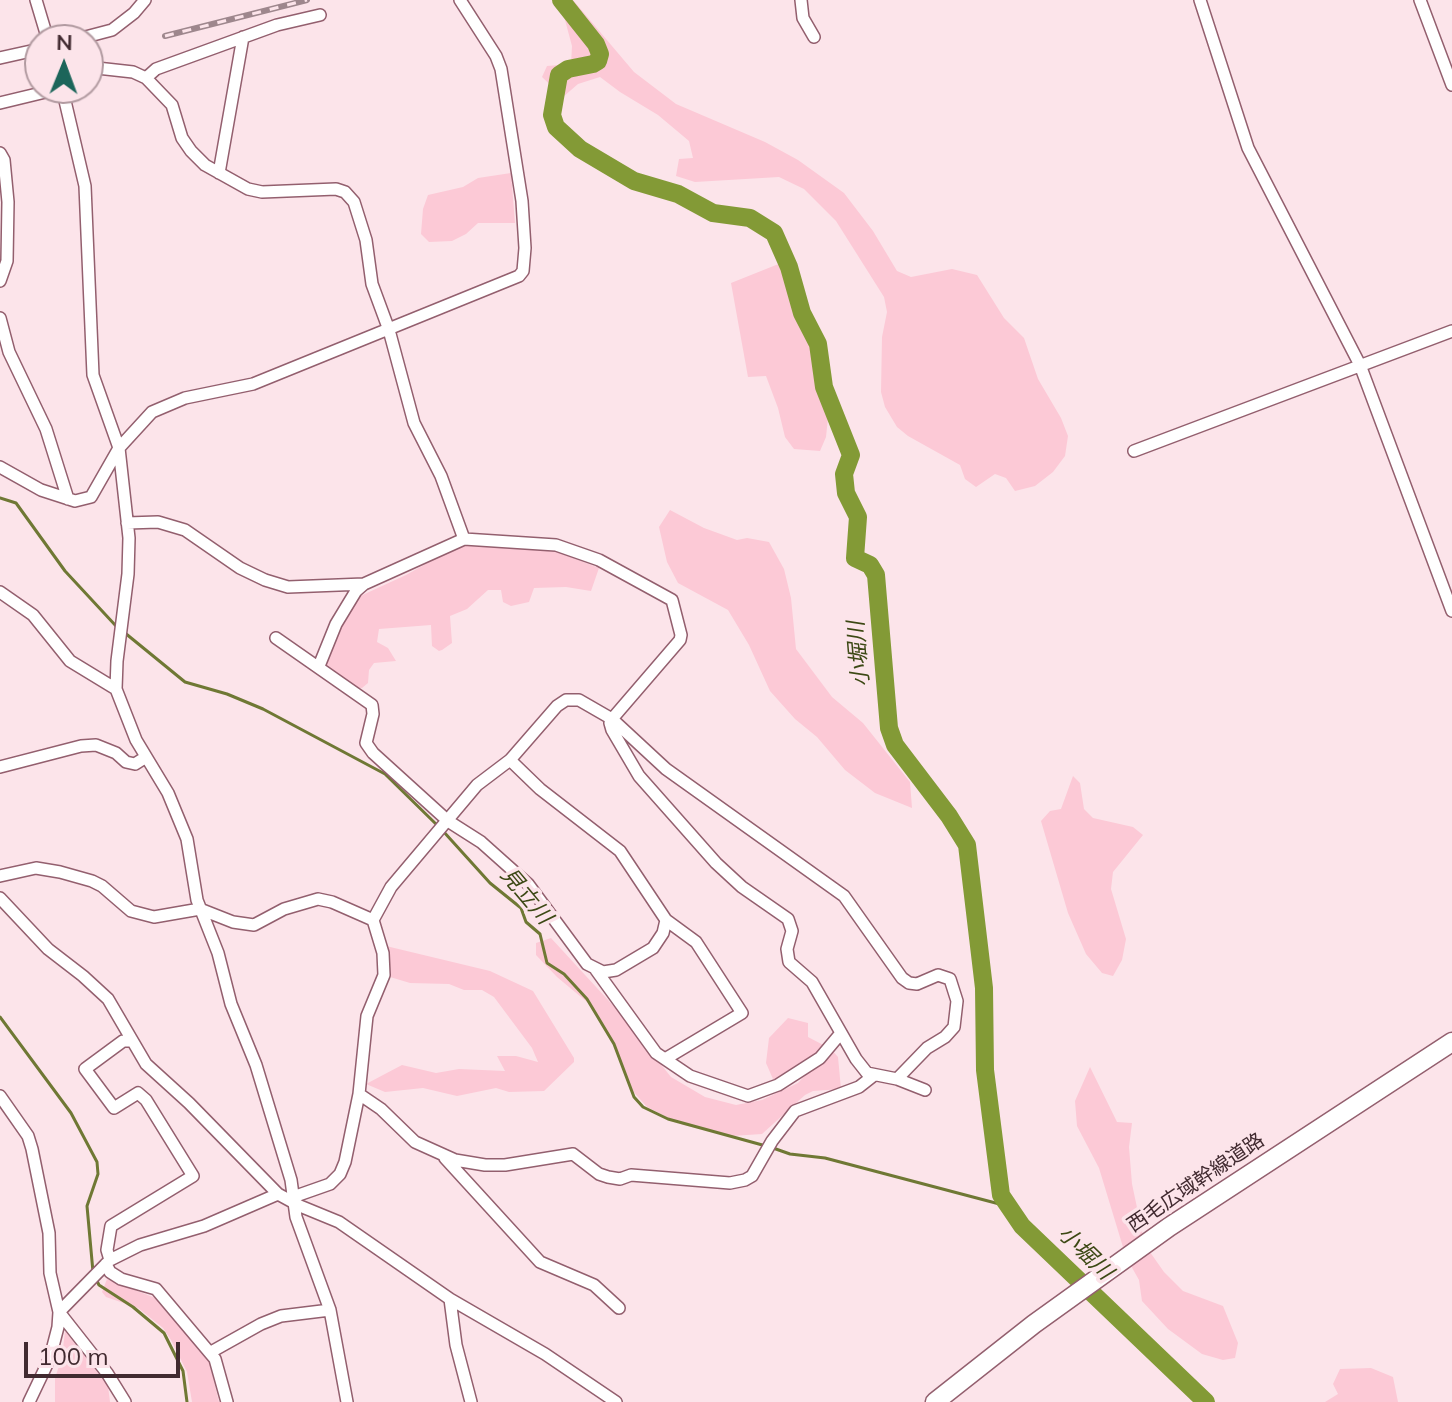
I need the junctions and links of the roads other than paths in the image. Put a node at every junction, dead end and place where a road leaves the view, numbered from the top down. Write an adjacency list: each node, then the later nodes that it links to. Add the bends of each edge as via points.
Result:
1 (36, 0): 8 (street)
2 (145, 0): 9 (street)
3 (460, 0): 24 (street, via 501,69 522,201 523,271)
4 (801, 0): 11 (street, via 803,18)
5 (1200, 0): 26 (street, via 1248,148)
6 (1420, 0): 16 (street)
7 (320, 15): 10 (street)
8 (43, 24)
9 (104, 32)
10 (243, 37): 15 (street, via 156,69); 21 (street)
11 (814, 37)
12 (24, 53): 13 (street)
13 (0, 58)
14 (104, 69): 15 (street)
15 (146, 78): 21 (street, via 172,105 191,151)
16 (1452, 85)
17 (24, 97): 18 (street)
18 (0, 103)
19 (66, 104): 27 (street, via 85,186 93,375)
20 (0, 153): 22 (street, via 8,202 7,261)
21 (219, 173): 24 (street, via 262,192 345,192 361,219 372,284)
22 (0, 281)
23 (0, 318): 30 (street, via 9,352 46,429)
24 (389, 330): 27 (street, via 253,384 168,404 152,412); 32 (street, via 414,423)
25 (1452, 331): 26 (street)
26 (1360, 365): 28 (street); 35 (street)
27 (119, 448): 30 (street, via 91,497); 31 (street)
28 (1134, 451)
29 (0, 467): 30 (street)
30 (68, 499)
31 (127, 523): 33 (street, via 158,522 185,530 240,568 288,587); 38 (street, via 130,555)
32 (464, 539): 33 (street); 39 (street, via 556,545 599,560 672,600 680,640)
33 (364, 584): 37 (street, via 336,624)
34 (0, 592): 38 (street, via 33,615 70,661)
35 (1452, 611)
36 (276, 638): 37 (street)
37 (319, 666): 43 (street, via 372,705 369,748)
38 (116, 689): 40 (street)
39 (612, 719): 41 (street, via 579,700 562,701); 50 (street, via 625,753 660,800 729,877 788,919 789,962 812,982); 55 (street, via 666,769 844,896 902,978 917,984 938,975 950,979 957,1001 954,1027)
40 (146, 757): 42 (street, via 135,764 96,745 81,746); 46 (street, via 187,839)
41 (510, 760): 43 (street, via 477,785); 48 (street, via 620,851)
42 (0, 767)
43 (443, 826): 47 (street, via 391,887); 49 (street, via 481,842 528,884 572,946)
44 (0, 876): 46 (street, via 36,868 70,875 102,886 141,915)
45 (0, 898): 51 (street, via 48,949 108,999)
46 (200, 909): 47 (street, via 254,925 318,899); 61 (street, via 256,1065)
47 (373, 920): 57 (street, via 384,975 367,1016)
48 (666, 920): 49 (street, via 653,948 616,970); 53 (street, via 696,942 742,1013)
49 (596, 969): 53 (street)
50 (841, 1033): 53 (street, via 820,1058 778,1085 748,1096 690,1076); 54 (street)
51 (132, 1041): 60 (street, via 146,1064); 62 (street, via 123,1041 85,1069 114,1108 138,1093 146,1100 193,1176 111,1226)
52 (1452, 1042): 74 (main road, 西毛広域幹線道路, via 1169,1227)
53 (665, 1059)
54 (873, 1076): 55 (street); 59 (street, via 859,1087 795,1111 752,1176 730,1183 608,1177 573,1154 495,1165)
55 (897, 1079): 56 (street)
56 (925, 1090)
57 (359, 1094): 59 (street, via 415,1142); 61 (street, via 340,1174)
58 (0, 1096): 66 (street, via 32,1149)
59 (445, 1157): 64 (street, via 540,1262 594,1285)
60 (278, 1194): 61 (street); 62 (street)
61 (293, 1200): 63 (street, via 339,1222); 65 (street)
62 (108, 1262): 66 (street); 67 (street, via 110,1272 121,1279 156,1289)
63 (450, 1299): 72 (street); 73 (street)
64 (619, 1308)
65 (330, 1310): 67 (street, via 281,1316); 71 (street)
66 (59, 1312): 68 (street, via 46,1372); 69 (street)
67 (211, 1352): 70 (street)
68 (29, 1402)
69 (125, 1402)
70 (227, 1402)
71 (347, 1402)
72 (471, 1402)
73 (616, 1402)
74 (935, 1402)

